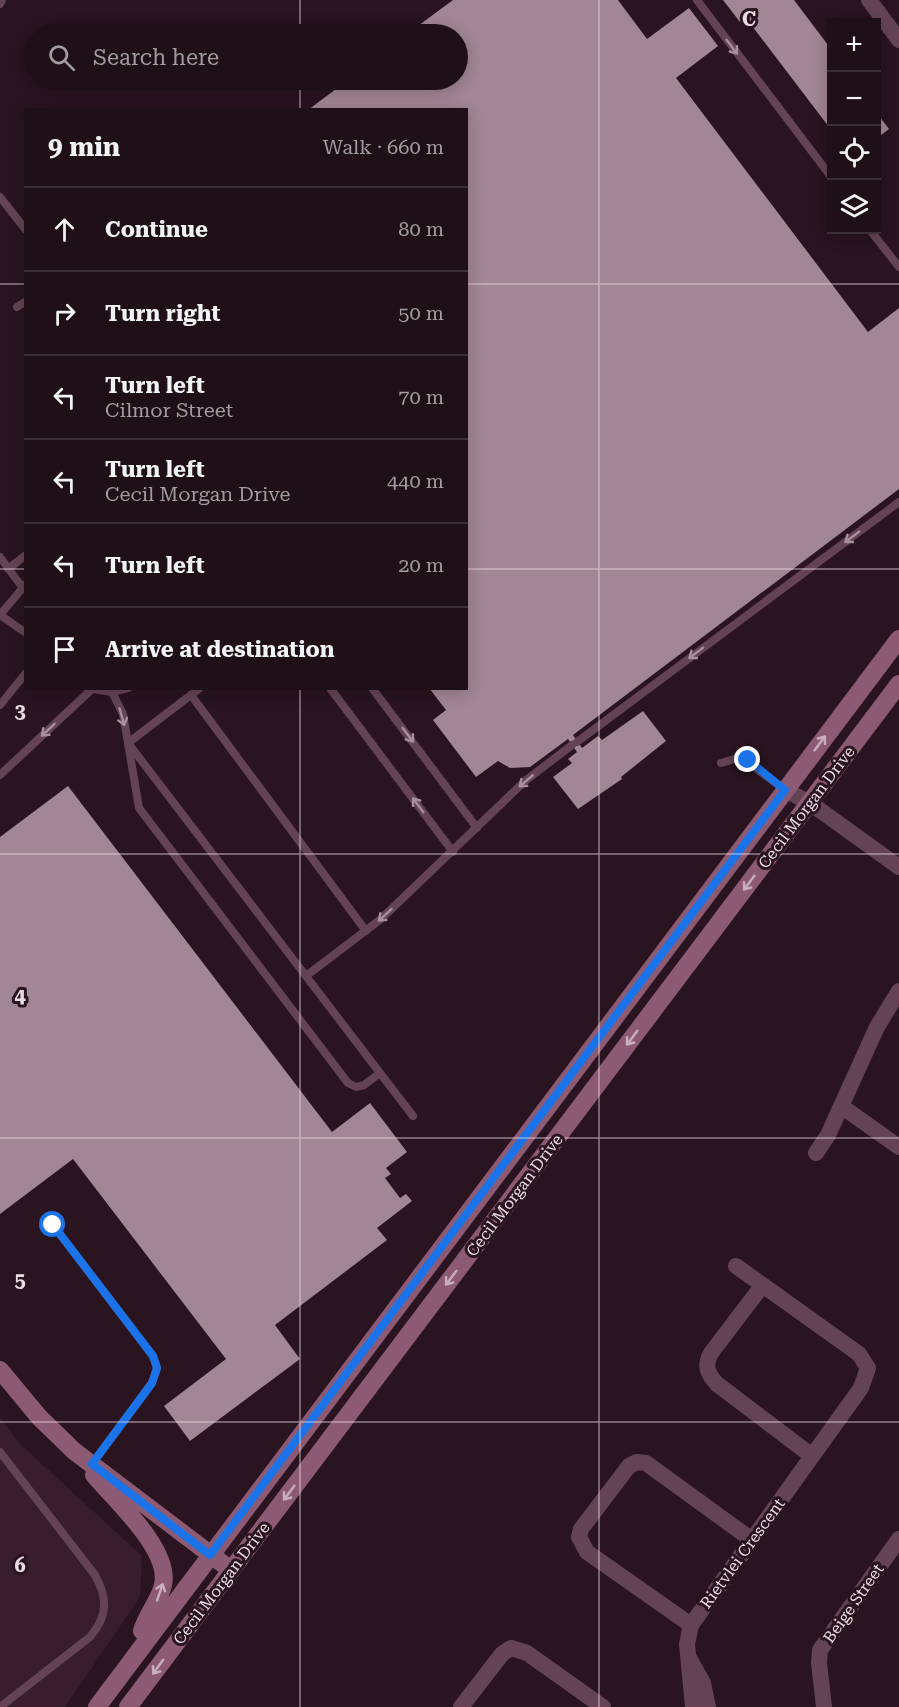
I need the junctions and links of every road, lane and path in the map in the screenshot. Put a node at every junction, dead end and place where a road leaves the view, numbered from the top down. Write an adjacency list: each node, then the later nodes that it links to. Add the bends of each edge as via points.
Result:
1 (2, 0): 4 (lane)
2 (697, 0): 6 (lane, one-way to 6)
3 (869, 0): 5 (street)
4 (0, 4)
5 (899, 39)
6 (827, 173)
7 (0, 197): 8 (lane)
8 (24, 227)
9 (873, 234): 10 (lane)
10 (899, 267)
11 (24, 302): 12 (lane)
12 (16, 307)
13 (899, 502): 37 (lane, one-way to 37, via 525,781)
14 (0, 557): 16 (lane)
15 (24, 557): 16 (lane)
16 (8, 569): 17 (lane)
17 (24, 586): 18 (lane)
18 (0, 615): 19 (lane)
19 (24, 632)
20 (899, 639): 35 (street, Cecil Morgan Drive, one-way to 20)
21 (24, 675): 31 (lane)
22 (899, 684): 36 (street, Cecil Morgan Drive)
23 (88, 690): 34 (lane, one-way to 34)
24 (97, 690): 29 (lane)
25 (120, 690): 29 (lane)
26 (197, 690): 30 (lane)
27 (332, 690): 38 (lane, one-way to 27)
28 (374, 690): 37 (lane, one-way to 37)
29 (112, 692): 32 (lane, one-way to 32, via 123,714)
30 (191, 695): 32 (lane); 40 (lane)
31 (0, 705)
32 (128, 743): 41 (lane); 43 (lane, via 139,808 348,1083 360,1087)
33 (721, 763): 35 (lane, via 741,757)
34 (0, 775)
35 (785, 790): 36 (street); 58 (street, Cecil Morgan Drive)
36 (810, 803): 39 (street); 59 (street, Cecil Morgan Drive, one-way to 59)
37 (477, 828): 38 (lane)
38 (453, 852): 40 (lane, one-way to 40)
39 (899, 867)
40 (366, 931): 41 (lane)
41 (306, 976): 43 (lane)
42 (899, 991): 44 (street, via 877,1027)
43 (380, 1073): 45 (lane)
44 (841, 1106): 46 (street); 47 (street)
45 (413, 1116)
46 (899, 1147)
47 (816, 1153)
48 (53, 1225): 55 (lane, via 153,1356 157,1368 152,1383)
49 (736, 1266): 50 (street, Rietvlei Crescent)
50 (762, 1286): 54 (street, via 711,1353 706,1362 708,1374); 54 (street, Rietvlei Crescent, via 859,1354 868,1368 861,1389)
51 (0, 1370): 52 (street)
52 (74, 1451): 55 (street); 61 (street, one-way to 52, via 145,1623 164,1584 161,1558 149,1537)
53 (0, 1452): 63 (lane, via 95,1575 104,1591 105,1607 100,1625 90,1637)
54 (812, 1456): 57 (street, Rietvlei Crescent)
55 (92, 1464): 58 (street)
56 (899, 1539): 70 (street, Beige Street, via 820,1650)
57 (752, 1540): 60 (street, Rietvlei Crescent); 60 (street, via 645,1462 629,1467 581,1529 579,1537 587,1552)
58 (210, 1555): 59 (street); 61 (street, Cecil Morgan Drive)
59 (231, 1570): 65 (street, Cecil Morgan Drive, one-way to 65)
60 (691, 1625): 62 (street, Rietvlei Crescent)
61 (141, 1646): 64 (street, Cecil Morgan Drive)
62 (687, 1655): 68 (street, Rietvlei Crescent); 69 (street, via 704,1683)
63 (0, 1707)
64 (97, 1707)
65 (128, 1707)
66 (461, 1707): 67 (street, via 511,1648 527,1653)
67 (603, 1707)
68 (693, 1707)
69 (708, 1707)
70 (825, 1707)

